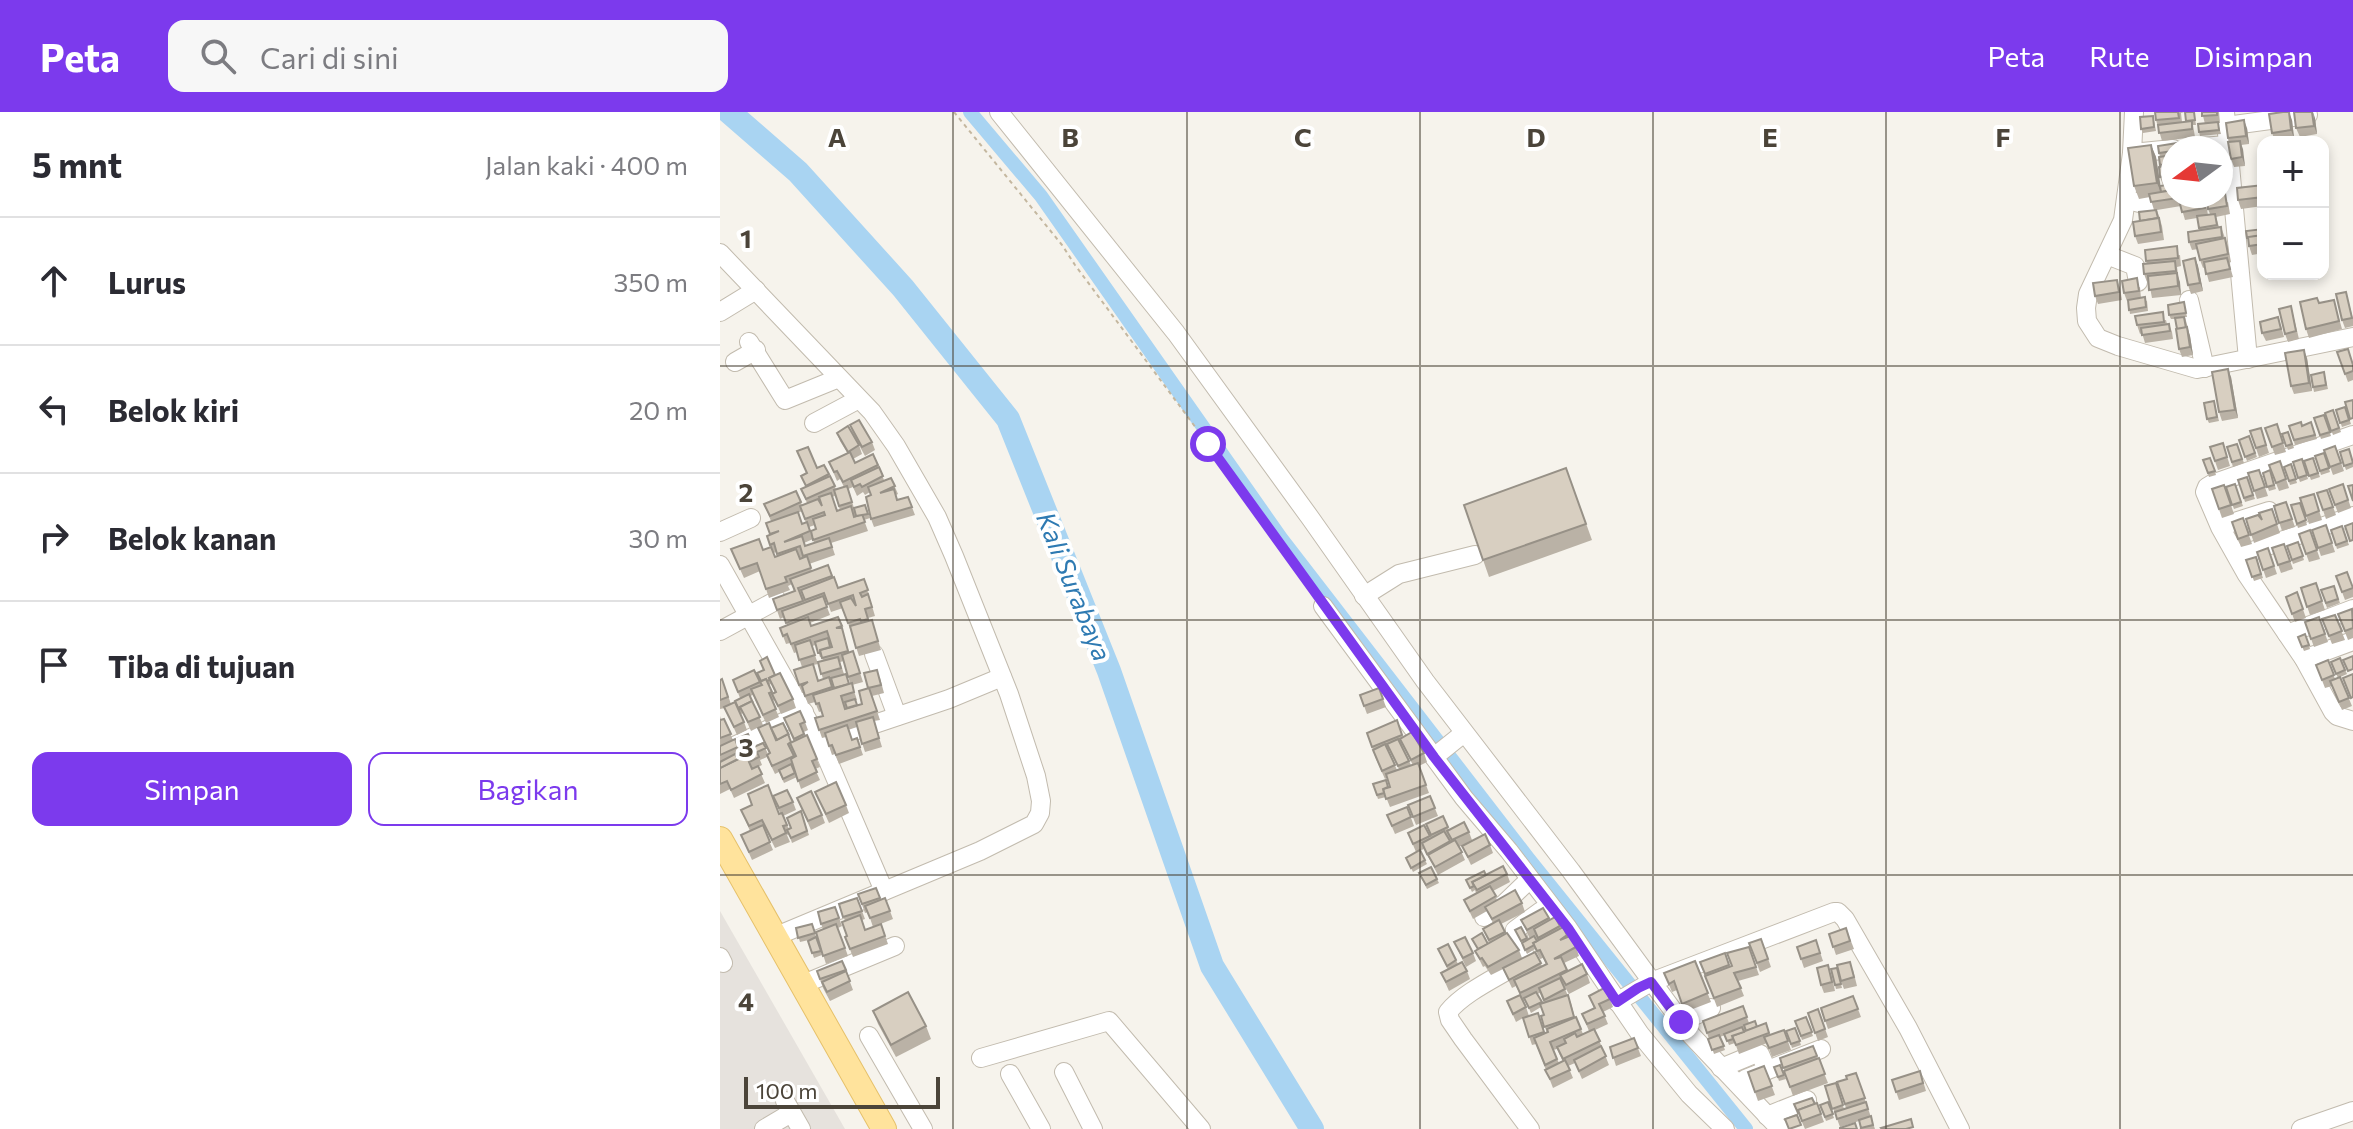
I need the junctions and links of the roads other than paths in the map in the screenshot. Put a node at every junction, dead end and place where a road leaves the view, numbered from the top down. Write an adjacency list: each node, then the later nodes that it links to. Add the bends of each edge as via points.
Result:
1 (999, 112): 32 (street, via 1176,333)
2 (2134, 112): 6 (street)
3 (2308, 115): 4 (street)
4 (2225, 119)
5 (2161, 150): 6 (street)
6 (2132, 153): 7 (street)
7 (2127, 200): 8 (street); 11 (street)
8 (2148, 205)
9 (2233, 206): 17 (street)
10 (720, 253): 13 (street)
11 (2107, 255): 12 (street, via 2135,266); 19 (street, via 2086,308 2098,338)
12 (2138, 282)
13 (756, 290): 15 (street); 20 (street)
14 (2189, 300): 19 (street)
15 (720, 312)
16 (2353, 337): 17 (street)
17 (2248, 359): 19 (street)
18 (735, 362): 20 (street, via 752,346 785,400)
19 (2205, 368)
20 (839, 378): 21 (street)
21 (859, 399): 22 (street); 42 (street, via 896,446 937,517)
22 (814, 423)
23 (2353, 435): 27 (street, via 2207,487)
24 (2269, 511): 27 (street)
25 (2353, 516): 30 (street)
26 (751, 518): 28 (street)
27 (2220, 527): 30 (street)
28 (720, 532)
29 (1475, 555): 32 (street, via 1399,574)
30 (2238, 556): 38 (street)
31 (724, 561): 36 (street)
32 (1364, 596): 46 (street)
33 (777, 600): 36 (street)
34 (1323, 606): 49 (street)
35 (2353, 609): 38 (street)
36 (749, 616): 37 (street); 43 (street)
37 (720, 631)
38 (2287, 634): 41 (street)
39 (2353, 641): 41 (street)
40 (874, 654): 44 (street)
41 (2304, 659): 45 (street, via 2333,712)
42 (1002, 677): 44 (street); 52 (street, via 1036,776 1041,801 1034,824)
43 (804, 712): 47 (street); 48 (street)
44 (897, 716): 47 (street)
45 (2348, 716)
46 (1459, 737): 49 (street); 58 (street, via 1571,871)
47 (820, 742): 52 (street)
48 (720, 753)
49 (1436, 755): 51 (street)
50 (720, 839): 55 (main road)
51 (1530, 879): 53 (street); 54 (street)
52 (884, 891): 55 (street)
53 (1550, 905): 59 (street); 81 (street, via 1515,930 1526,959 1448,1012)
54 (1484, 917)
55 (774, 937): 57 (main road)
56 (895, 946): 57 (street)
57 (801, 985): 75 (main road)
58 (1644, 985): 59 (street); 61 (street); 83 (street, via 1838,912 1908,1028)
59 (1619, 1000): 82 (street, via 1634,1037)
60 (1711, 1008): 61 (street)
61 (1681, 1022): 65 (street)
62 (869, 1036): 76 (street)
63 (1821, 1049): 66 (street)
64 (981, 1058): 80 (street, via 1109,1021)
65 (1721, 1068): 66 (street, via 1757,1053); 69 (street)
66 (1767, 1070): 69 (street)
67 (1064, 1072): 78 (street)
68 (1010, 1074): 77 (street)
69 (1735, 1083): 73 (street)
70 (1807, 1100): 73 (street, via 1784,1099)
71 (2353, 1111): 84 (street)
72 (780, 1118): 74 (street)
73 (1773, 1123)
74 (801, 1129)
75 (884, 1129)
76 (923, 1129)
77 (1041, 1129)
78 (1095, 1129): 79 (street)
79 (1109, 1129)
80 (1201, 1129)
81 (1530, 1129)
82 (1725, 1129)
83 (1960, 1129)
84 (2301, 1129)

